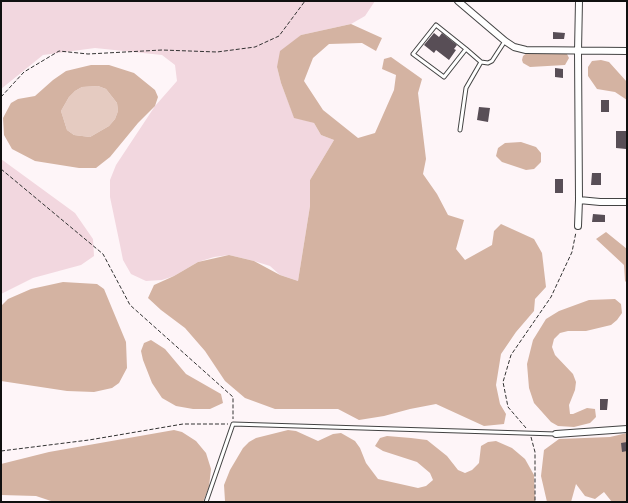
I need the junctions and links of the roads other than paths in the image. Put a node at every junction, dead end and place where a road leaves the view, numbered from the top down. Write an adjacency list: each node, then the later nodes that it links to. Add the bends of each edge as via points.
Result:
1 (458, 1): 3 (street)
2 (579, 1): 5 (street)
3 (505, 41): 5 (street, via 526,50); 7 (lane, via 492,61)
4 (466, 49): 4 (lane, via 436,25 413,54 444,77); 7 (lane)
5 (578, 51): 6 (street); 9 (street)
6 (627, 51)
7 (481, 62): 8 (lane, via 466,88)
8 (460, 130)
9 (579, 200): 10 (street); 11 (street)
10 (627, 202)
11 (578, 226)
12 (627, 429): 13 (street)
13 (556, 434): 14 (lane, via 233,424)
14 (206, 502)

